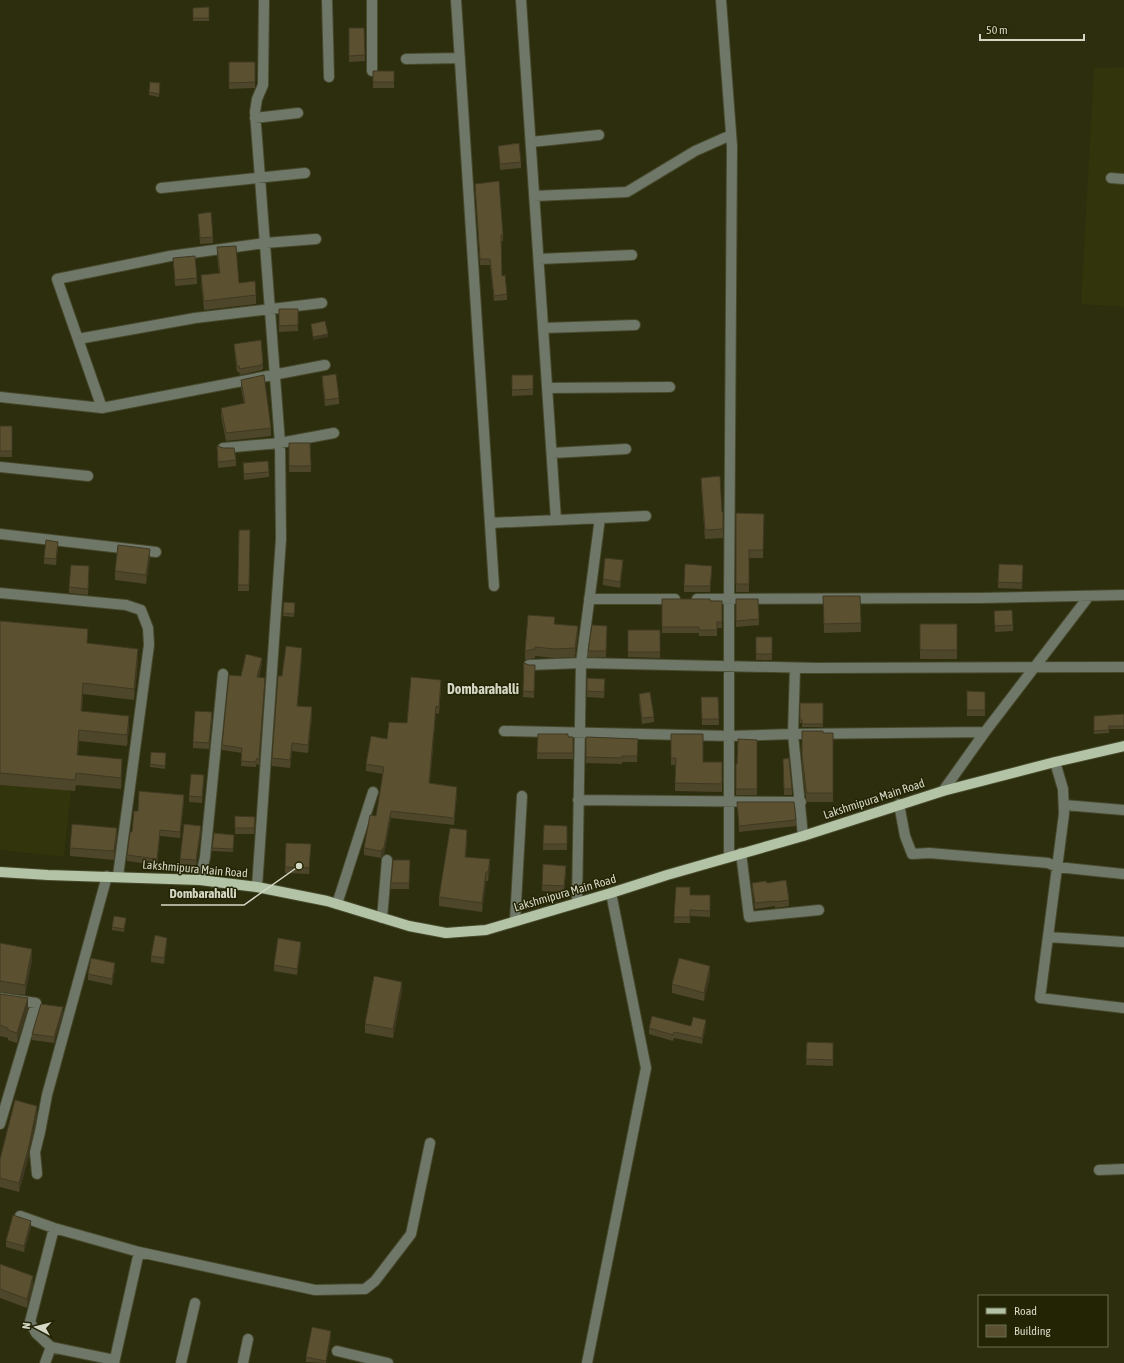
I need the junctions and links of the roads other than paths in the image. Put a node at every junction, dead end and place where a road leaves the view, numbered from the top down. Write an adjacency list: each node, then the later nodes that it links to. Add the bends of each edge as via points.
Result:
1 (264, 0): 12 (street, via 263,85 257,99)
2 (327, 0): 10 (street)
3 (372, 0): 9 (street)
4 (456, 0): 7 (street)
5 (521, 0): 15 (street)
6 (721, 0): 14 (street)
7 (460, 58): 8 (street); 47 (street)
8 (406, 60)
9 (372, 71)
10 (329, 77)
11 (298, 113): 12 (street)
12 (255, 118): 17 (street)
13 (599, 134): 15 (street)
14 (731, 135): 21 (street, via 695,151 627,192); 55 (street)
15 (531, 142): 21 (street)
16 (305, 173): 17 (street)
17 (260, 177): 20 (street); 23 (street)
18 (1111, 178): 19 (street)
19 (1124, 179)
20 (161, 188)
21 (534, 196): 25 (street)
22 (316, 239): 23 (street)
23 (265, 243): 27 (street); 30 (street, via 170,256 57,279)
24 (632, 255): 25 (street)
25 (539, 259): 29 (street)
26 (322, 303): 27 (street)
27 (270, 308): 30 (street, via 195,318); 32 (street)
28 (635, 325): 29 (street)
29 (543, 328): 34 (street)
30 (78, 339): 36 (street)
31 (325, 365): 32 (street)
32 (275, 375): 36 (street); 38 (street)
33 (670, 387): 34 (street)
34 (547, 388): 41 (street)
35 (0, 397): 36 (street)
36 (102, 408)
37 (334, 432): 38 (street)
38 (280, 443): 39 (street); 89 (street, via 281,539)
39 (222, 448)
40 (626, 449): 41 (street)
41 (552, 453): 46 (street)
42 (0, 467): 43 (street)
43 (88, 476)
44 (646, 516): 45 (street)
45 (600, 518): 46 (street); 54 (street)
46 (556, 520): 47 (street)
47 (490, 523): 50 (street)
48 (0, 534): 49 (street)
49 (156, 552)
50 (494, 586)
51 (0, 593): 87 (street, via 126,605 140,610 148,628 149,645)
52 (1124, 595): 53 (street)
53 (1089, 596): 55 (street); 61 (street)
54 (589, 599): 55 (street); 56 (street)
55 (729, 599): 58 (street)
56 (581, 663): 57 (street); 58 (street); 64 (street)
57 (529, 665)
58 (729, 666): 60 (street); 67 (street)
59 (1124, 667): 61 (street)
60 (795, 668): 61 (street); 66 (street)
61 (1033, 668): 65 (street)
62 (223, 674): 88 (street, via 205,857)
63 (504, 731): 64 (street)
64 (579, 731): 67 (street); 73 (street)
65 (985, 732): 66 (street); 70 (street)
66 (793, 734): 67 (street); 75 (street)
67 (730, 736): 74 (street)
68 (1124, 746): 69 (main road, Lakshmipura Main Road)
69 (1055, 762): 70 (main road, Lakshmipura Main Road); 77 (street, via 1064,789)
70 (943, 790): 76 (main road, Lakshmipura Main Road)
71 (373, 792): 91 (street)
72 (522, 796): 95 (street)
73 (578, 800): 74 (street); 92 (street)
74 (730, 802): 75 (street); 81 (street)
75 (801, 802): 79 (street)
76 (899, 804): 79 (main road, Lakshmipura Main Road); 83 (street, via 905,836 912,854 928,853 1048,863)
77 (1064, 804): 78 (street); 83 (street)
78 (1124, 810)
79 (803, 836): 80 (main road, Lakshmipura Main Road)
80 (741, 853): 81 (main road, Lakshmipura Main Road); 93 (street, via 749,917)
81 (729, 857): 90 (main road, Lakshmipura Main Road)
82 (386, 860): 94 (street)
83 (1057, 867): 85 (street); 96 (street)
84 (0, 872): 86 (main road, Lakshmipura Main Road)
85 (1124, 874)
86 (107, 876): 87 (main road, Lakshmipura Main Road); 104 (street, via 47,1096 35,1152)
87 (118, 876): 88 (main road, Lakshmipura Main Road)
88 (200, 880): 89 (main road, Lakshmipura Main Road)
89 (257, 887): 91 (main road, Lakshmipura Main Road)
90 (611, 894): 92 (main road, Lakshmipura Main Road); 117 (street, via 646,1068)
91 (338, 904): 94 (main road, Lakshmipura Main Road)
92 (577, 904): 95 (main road, Lakshmipura Main Road)
93 (819, 910)
94 (382, 918): 95 (main road, Lakshmipura Main Road, via 446,933 486,930)
95 (515, 921)
96 (1048, 937): 97 (street); 99 (street, via 1040,998)
97 (1124, 942)
98 (0, 998): 100 (street, via 36,1003)
99 (1124, 1008)
100 (0, 1124)
101 (430, 1143): 107 (street, via 411,1234 365,1289 315,1290)
102 (1124, 1169): 103 (street)
103 (1099, 1170)
104 (37, 1174)
105 (20, 1216): 106 (street)
106 (54, 1228): 107 (street); 110 (street, via 30,1322 36,1333)
107 (139, 1252): 112 (street)
108 (195, 1303): 114 (street)
109 (248, 1339): 115 (street)
110 (51, 1347): 112 (street); 113 (street)
111 (337, 1351): 116 (street)
112 (114, 1362)
113 (45, 1363)
114 (181, 1363)
115 (243, 1363)
116 (388, 1363)
117 (587, 1363)

